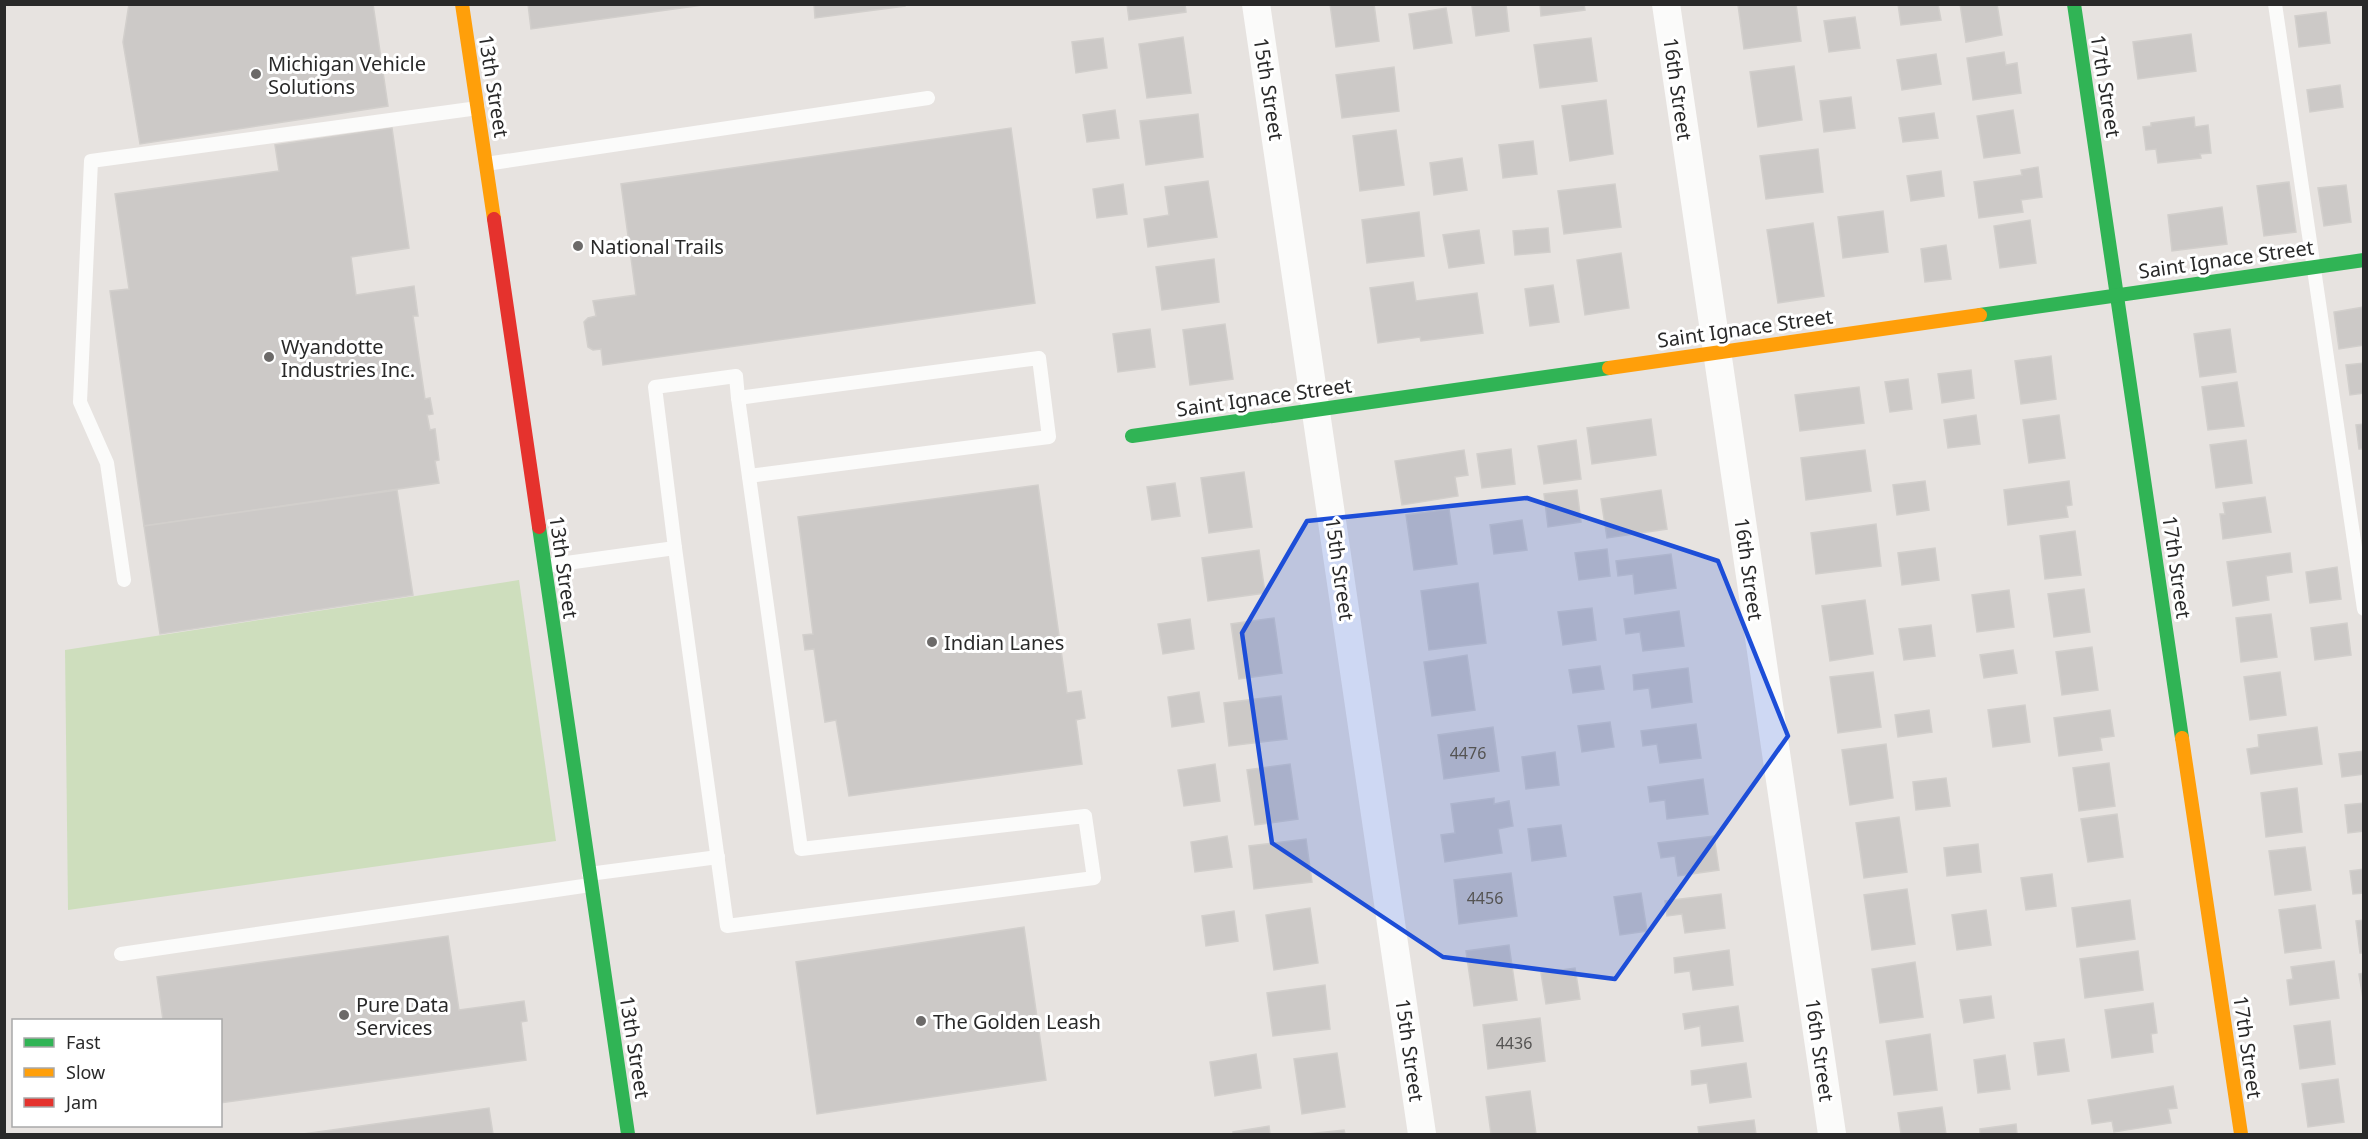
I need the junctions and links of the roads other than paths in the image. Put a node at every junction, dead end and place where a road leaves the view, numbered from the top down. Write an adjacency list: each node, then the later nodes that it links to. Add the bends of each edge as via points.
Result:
1 (462, 4): 7 (street, 13th Street)
2 (1256, 4): 14 (street, 15th Street)
3 (1666, 4): 12 (street, 16th Street)
4 (2074, 4): 11 (street, 17th Street)
5 (2275, 4): 10 (lane)
6 (928, 98): 8 (lane)
7 (478, 108): 8 (street, 13th Street); 19 (lane, via 91,161 80,402 107,463)
8 (486, 164): 18 (street, 13th Street)
9 (2364, 260): 10 (street, Saint Ignace Street)
10 (2313, 267): 11 (street, Saint Ignace Street); 20 (lane)
11 (2118, 294): 12 (street, Saint Ignace Street); 27 (street, 17th Street)
12 (1718, 352): 14 (street, Saint Ignace Street); 26 (street, 16th Street)
13 (738, 398): 16 (lane); 16 (lane, via 1039,358 1048,437); 17 (lane, via 736,376 655,387)
14 (1317, 409): 15 (street, Saint Ignace Street); 25 (street, 15th Street)
15 (1132, 436)
16 (749, 476): 21 (lane, via 801,849 1085,816 1094,878 727,926)
17 (675, 548): 18 (lane); 21 (lane)
18 (545, 566): 22 (street, 13th Street)
19 (124, 580)
20 (2364, 609)
21 (718, 857): 22 (lane)
22 (589, 880): 23 (lane); 24 (street, 13th Street)
23 (121, 954)
24 (628, 1134)
25 (1422, 1134)
26 (1832, 1134)
27 (2241, 1134)

